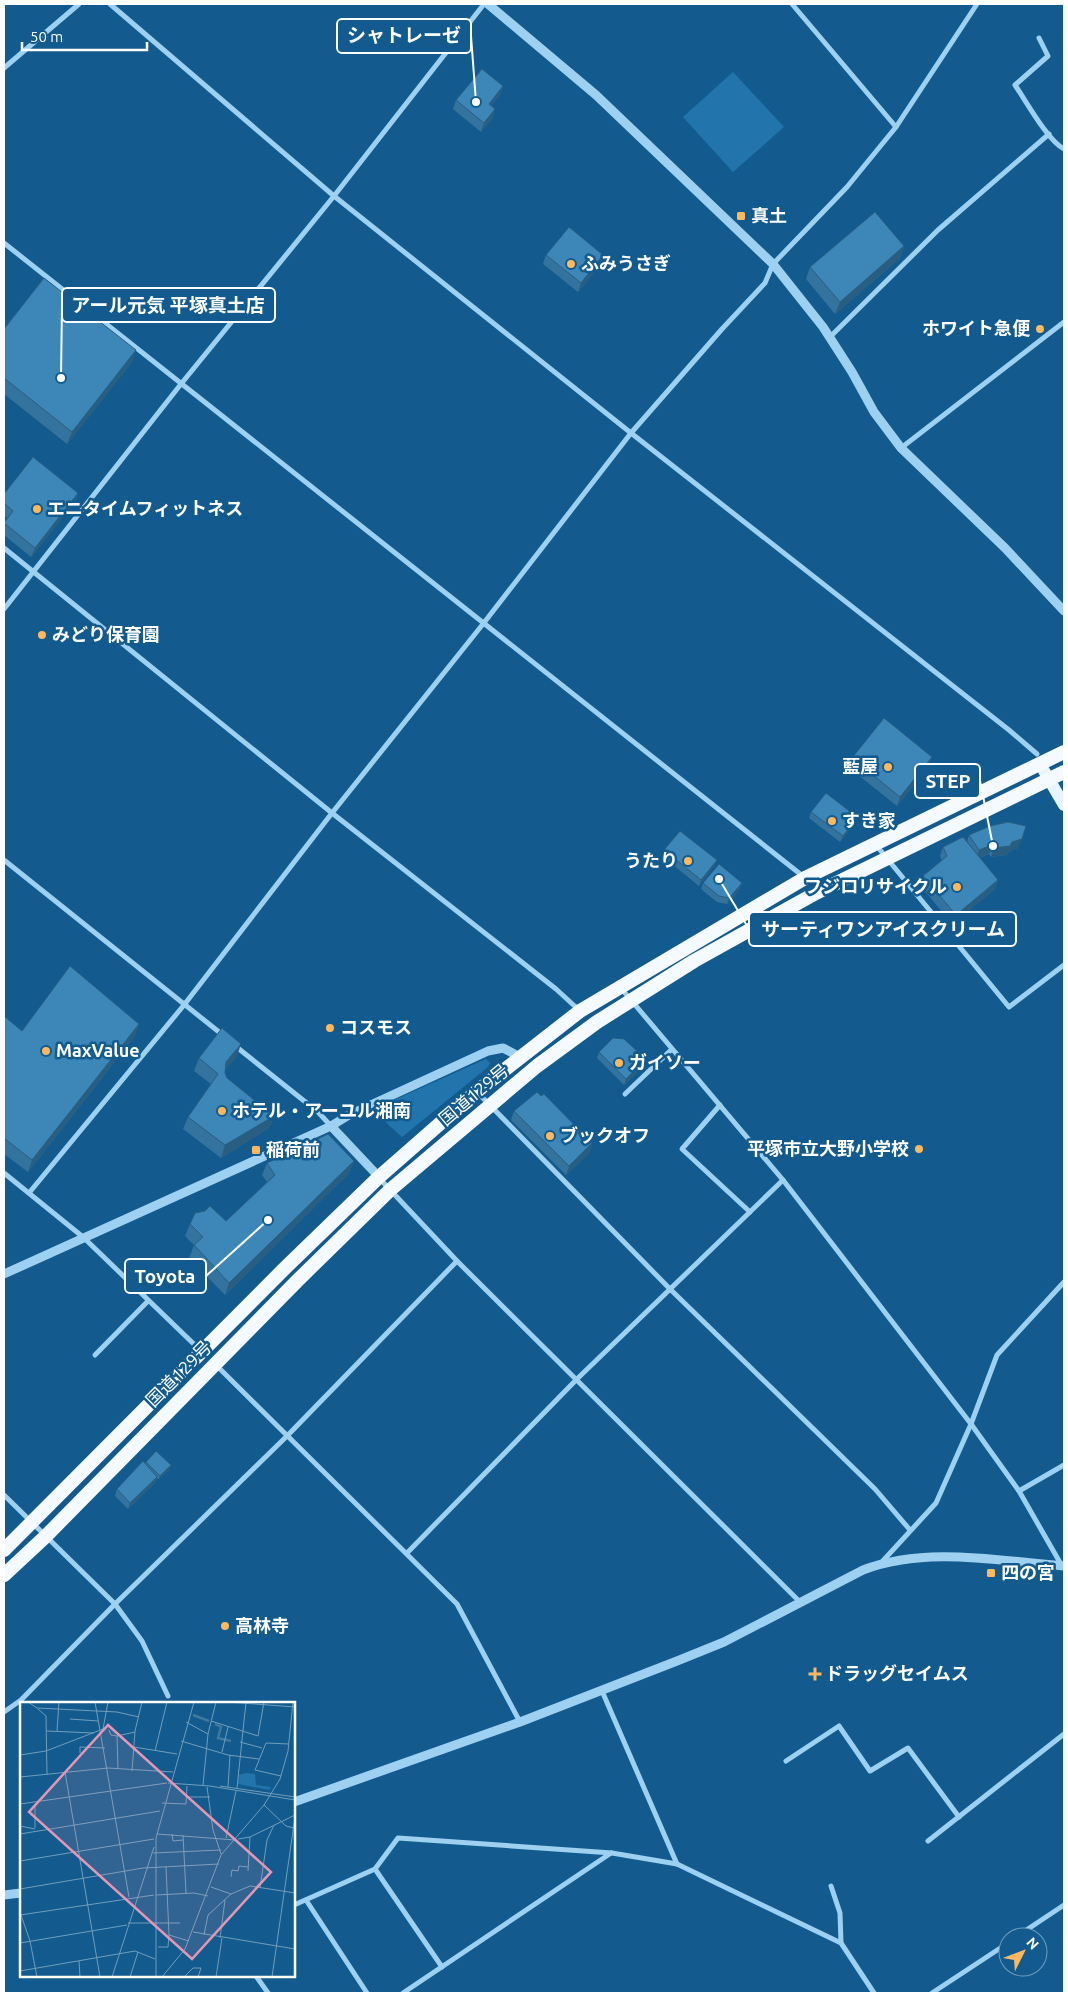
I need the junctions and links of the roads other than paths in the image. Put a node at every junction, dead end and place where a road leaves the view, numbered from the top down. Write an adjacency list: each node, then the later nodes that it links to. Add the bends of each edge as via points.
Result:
1 (79, 4): 8 (street)
2 (110, 4): 12 (street)
3 (484, 4): 12 (street)
4 (488, 4): 14 (street, via 596,95)
5 (792, 4): 9 (street)
6 (977, 4): 9 (street)
7 (1039, 38): 10 (street, via 1048,56 1014,85)
8 (4, 68)
9 (896, 127): 14 (street, via 848,186)
10 (1049, 134): 11 (street); 16 (street, via 938,230)
11 (1064, 149)
12 (334, 196): 17 (street); 18 (street)
13 (4, 243): 17 (street)
14 (773, 264): 16 (street); 18 (street, via 765,282)
15 (1064, 322): 19 (street)
16 (830, 338): 19 (street, via 874,412)
17 (181, 384): 21 (street); 24 (street)
18 (631, 433): 24 (street); 25 (street, via 1009,730)
19 (901, 448): 23 (street, via 1005,548)
20 (4, 548): 21 (street)
21 (33, 571): 22 (street); 29 (street)
22 (4, 608)
23 (1064, 611)
24 (483, 624): 29 (street); 33 (street)
25 (1048, 757): 26 (main road); 27 (main road); 30 (highway, 国道129号)
26 (1064, 772): 27 (highway, 国道129号)
27 (1048, 779): 28 (main road); 31 (highway, 国道129号)
28 (1064, 805)
29 (332, 813): 38 (street); 39 (street)
30 (875, 843): 31 (street); 33 (highway, 国道129号)
31 (886, 858): 34 (street, via 1009,1008); 37 (highway, 国道129号, via 816,893)
32 (4, 860): 38 (street)
33 (805, 878): 36 (highway, 国道129号)
34 (1062, 967): 35 (street)
35 (1064, 974)
36 (620, 987): 37 (street); 39 (highway, 国道129号)
37 (631, 1000): 40 (street); 45 (highway, 国道129号, via 545,1060)
38 (184, 1005): 46 (street, via 318,1112); 51 (street)
39 (580, 1011): 41 (highway, 国道129号)
40 (672, 1049): 43 (street); 44 (street)
41 (520, 1057): 42 (highway, 国道129号); 46 (street, via 503,1048 488,1051)
42 (476, 1092): 45 (street); 48 (highway, 国道129号)
43 (625, 1094)
44 (720, 1105): 49 (street); 52 (street, via 682,1149)
45 (489, 1107): 50 (highway, 国道129号); 57 (street)
46 (331, 1126): 48 (street); 53 (street)
47 (4, 1173): 51 (street)
48 (379, 1177): 50 (street); 59 (highway, 国道129号)
49 (783, 1180): 52 (street); 63 (street)
50 (390, 1190): 54 (street); 61 (highway, 国道129号)
51 (29, 1193): 53 (street)
52 (750, 1212): 57 (street)
53 (84, 1237): 55 (street); 58 (street)
54 (457, 1262): 62 (street); 64 (street)
55 (4, 1274)
56 (1064, 1282): 63 (street, via 997,1355)
57 (670, 1289): 62 (street); 69 (street, via 875,1489)
58 (148, 1301): 59 (street); 60 (street)
59 (201, 1352): 68 (highway, 国道129号)
60 (94, 1355)
61 (216, 1364): 64 (street); 70 (highway, 国道129号)
62 (577, 1379): 72 (street); 76 (street)
63 (971, 1424): 66 (street); 69 (street, via 936,1503)
64 (288, 1435): 72 (street); 77 (street)
65 (1064, 1465): 66 (street)
66 (1019, 1491): 74 (street)
67 (4, 1496): 68 (street)
68 (32, 1523): 70 (street); 71 (highway, 国道129号)
69 (910, 1530): 73 (street)
70 (46, 1536): 75 (highway, 国道129号); 77 (street)
71 (4, 1550)
72 (406, 1553): 83 (street, via 457,1604)
73 (880, 1564): 74 (street, via 943,1556); 76 (street)
74 (1063, 1566)
75 (4, 1575)
76 (801, 1603): 78 (street, via 724,1642)
77 (115, 1604): 79 (street, via 142,1641); 80 (street)
78 (602, 1691): 83 (street); 90 (street)
79 (168, 1696)
80 (22, 1701)
81 (20, 1702): 82 (street)
82 (4, 1712)
83 (520, 1722): 86 (street)
84 (1064, 1734): 87 (street)
85 (786, 1761): 87 (street, via 839,1726 870,1771 908,1748)
86 (295, 1802)
87 (959, 1817): 88 (street)
88 (928, 1841)
89 (612, 1853): 90 (street); 91 (street, via 398,1838); 101 (street)
90 (677, 1864): 99 (street)
91 (375, 1869): 95 (street); 101 (street)
92 (831, 1886): 99 (street, via 840,1913)
93 (20, 1892): 94 (street)
94 (4, 1895)
95 (306, 1900): 96 (street); 104 (street)
96 (295, 1905)
97 (1064, 1905): 98 (street)
98 (1031, 1927)
99 (841, 1943): 106 (street)
100 (998, 1950): 107 (street)
101 (442, 1967): 105 (street)
102 (257, 1977): 103 (street)
103 (268, 1993)
104 (368, 1993)
105 (403, 1993)
106 (874, 1993)
107 (932, 1993)

